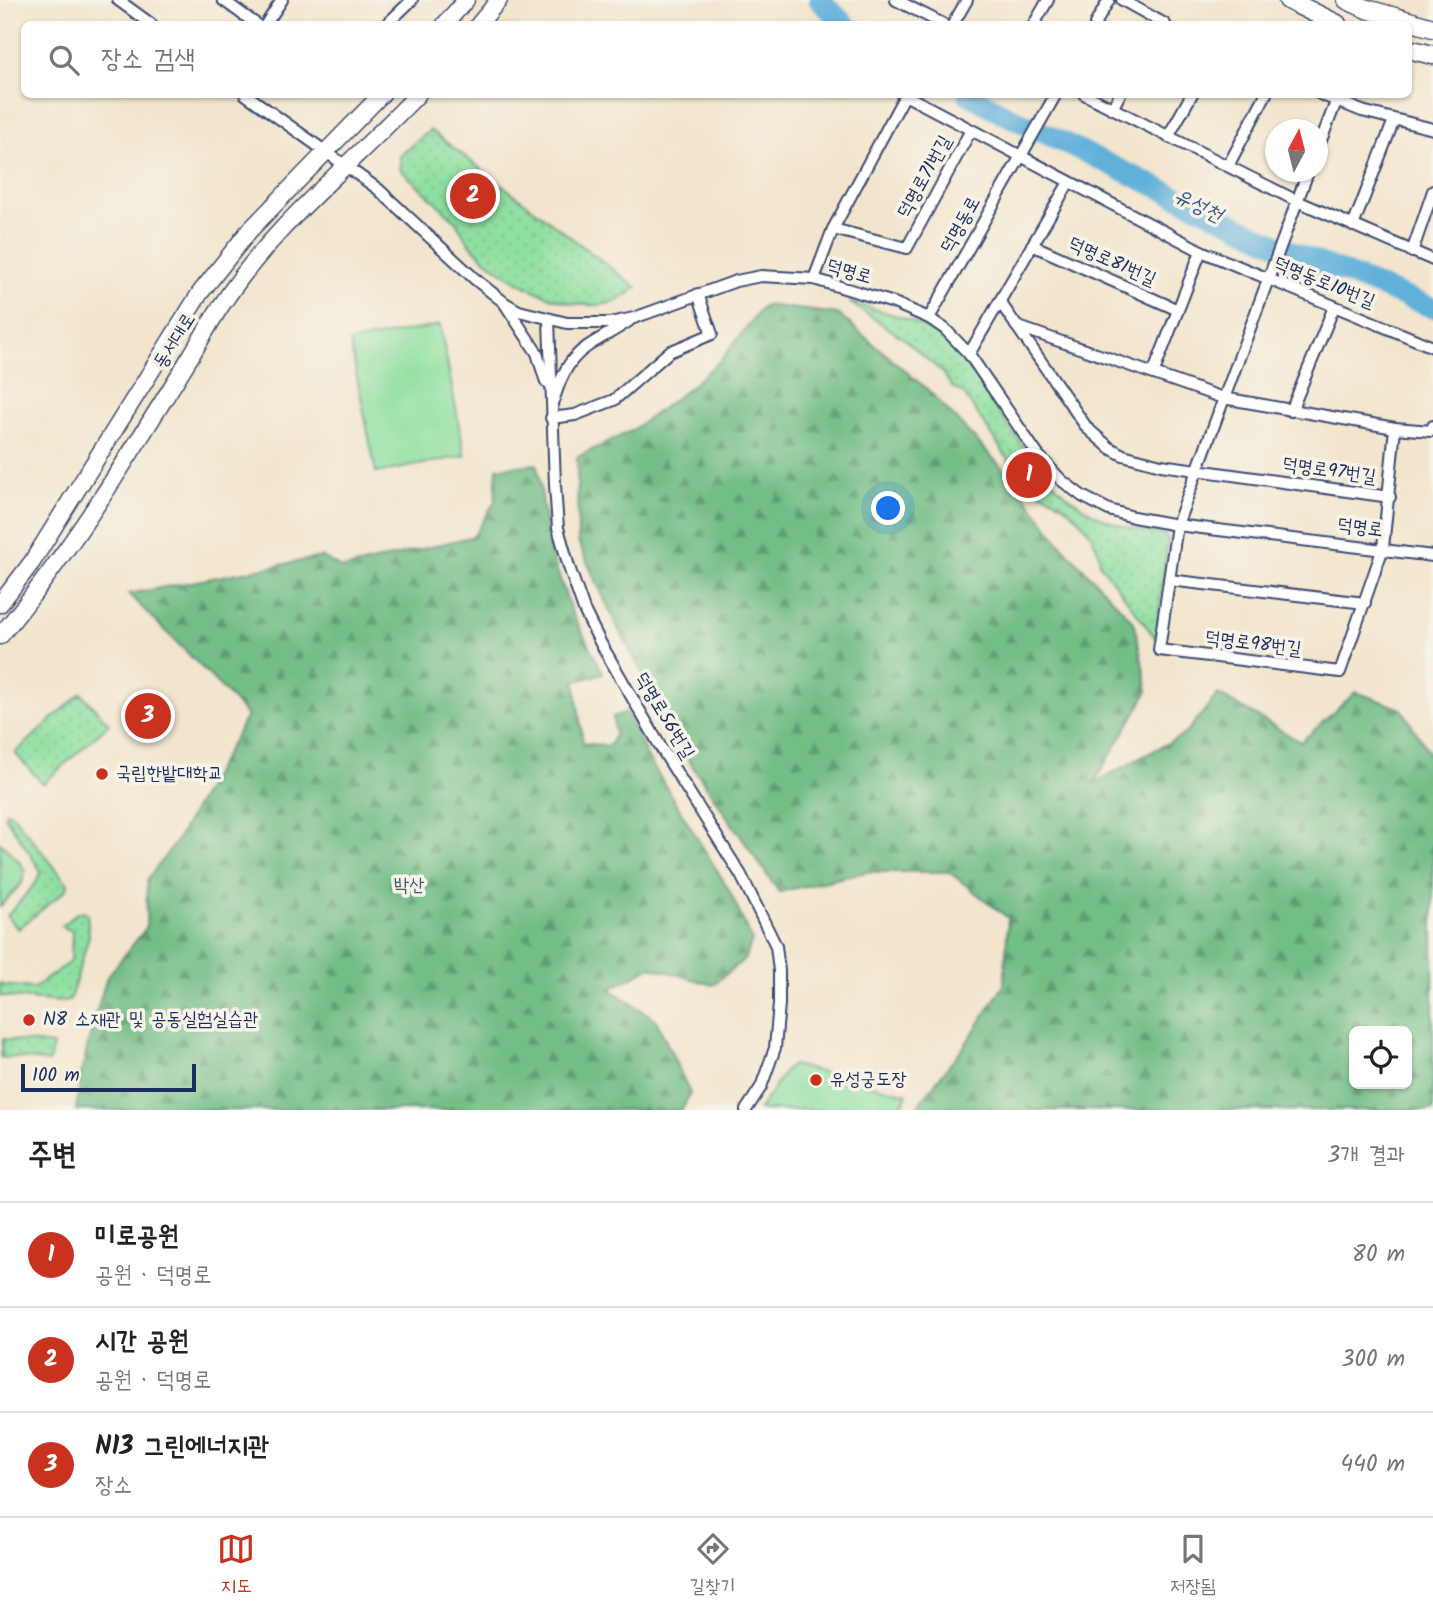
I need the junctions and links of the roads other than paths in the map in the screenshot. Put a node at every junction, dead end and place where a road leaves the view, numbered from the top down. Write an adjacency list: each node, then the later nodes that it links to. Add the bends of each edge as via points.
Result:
1 (118, 0): 14 (street)
2 (223, 0): 15 (street)
3 (282, 0): 16 (street)
4 (412, 0): 17 (street)
5 (467, 0): 18 (street)
6 (499, 0): 19 (street)
7 (896, 0): 20 (street)
8 (967, 0): 21 (street)
9 (1048, 0): 22 (street)
10 (1109, 0): 23 (street)
11 (1122, 0): 24 (street)
12 (1287, 0): 25 (main road)
13 (1347, 0): 26 (main road)
14 (147, 21)
15 (252, 21)
16 (268, 21)
17 (390, 21)
18 (448, 21)
19 (482, 21)
20 (937, 21)
21 (955, 21)
22 (1036, 21)
23 (1097, 21)
24 (1157, 21)
25 (1330, 21)
26 (1407, 21)
27 (1412, 22): 28 (main road)
28 (1433, 28)
29 (1412, 50): 30 (main road)
30 (1433, 55)
31 (251, 98): 49 (street, 덕명로)
32 (378, 98): 49 (street, 동서대로)
33 (414, 98): 52 (street, 동서대로)
34 (903, 98): 58 (street, 덕명로71번길)
35 (911, 98): 47 (street, 덕명로71번길)
36 (1054, 98): 50 (street, 덕명동로)
37 (1091, 98): 43 (street)
38 (1118, 98): 43 (street)
39 (1190, 98): 48 (street)
40 (1264, 98): 51 (street)
41 (1328, 98): 42 (street)
42 (1336, 102): 44 (street); 45 (street)
43 (1112, 109): 48 (street)
44 (1394, 120): 46 (street); 57 (street)
45 (1328, 122)
46 (1433, 129)
47 (971, 130): 50 (street, 덕명로71번길); 58 (street, 덕명로71번길, via 906,248)
48 (1168, 137): 51 (street)
49 (325, 152): 52 (street, 덕명로); 89 (street, 동서대로, via 249,231 200,293 40,551)
50 (1022, 153): 53 (street, 덕명동로10번길); 71 (street, 덕명동로)
51 (1228, 166): 56 (street)
52 (345, 167): 67 (street, 덕명로, via 378,189); 90 (street, 동서대로, via 289,220 225,300 54,567)
53 (1069, 182): 59 (street); 60 (street, 덕명동로10번길)
54 (1304, 182): 56 (street)
55 (1433, 191): 61 (street)
56 (1297, 201): 57 (street); 63 (street)
57 (1353, 226): 61 (street)
58 (833, 229): 64 (street, 덕명로71번길)
59 (1032, 245): 66 (street); 69 (street, 덕명로81번길)
60 (1201, 251): 63 (street, 덕명동로10번길); 69 (street)
61 (1412, 252): 62 (street)
62 (1433, 260)
63 (1270, 275): 68 (street, 덕명동로10번길); 77 (street)
64 (814, 279): 65 (street, 덕명로, via 761,276); 71 (street, 덕명로)
65 (698, 294): 70 (street, 덕명로); 79 (street, via 712,334 669,352 614,400 575,415)
66 (1000, 302): 73 (street, 덕명로97번길); 75 (street)
67 (505, 303): 72 (street, 덕명로); 79 (street, via 537,353)
68 (1334, 307): 74 (street, 덕명동로10번길); 78 (street)
69 (1178, 310): 76 (street)
70 (634, 318): 72 (street, 덕명로, via 587,324); 79 (street, via 575,355 560,380)
71 (929, 318): 75 (street, 덕명로)
72 (550, 320): 79 (street, 덕명로56번길)
73 (1016, 326): 76 (street); 82 (street, 덕명로97번길, via 1072,409 1110,448 1139,461)
74 (1433, 347)
75 (969, 354): 84 (street, 덕명로, via 1038,455 1061,480 1109,510)
76 (1153, 373): 77 (street)
77 (1223, 398): 78 (street); 82 (street)
78 (1291, 411): 80 (street)
79 (551, 413): 91 (street, 덕명로56번길, via 558,528 584,610 663,751 741,875 776,946 779,1004 775,1048 761,1087)
80 (1395, 428): 81 (street); 83 (street, 덕명로97번길)
81 (1432, 429)
82 (1196, 470): 83 (street, 덕명로97번길); 84 (street)
83 (1390, 496): 85 (street, 덕명로98번길)
84 (1177, 525): 85 (street, 덕명로); 87 (street, 덕명로98번길)
85 (1383, 548): 86 (street, 덕명로); 88 (street, 덕명로98번길)
86 (1433, 556)
87 (1169, 580): 88 (street); 88 (street, 덕명로98번길, via 1159,650 1340,672)
88 (1365, 603)
89 (0, 604)
90 (0, 636)
91 (746, 1110)

